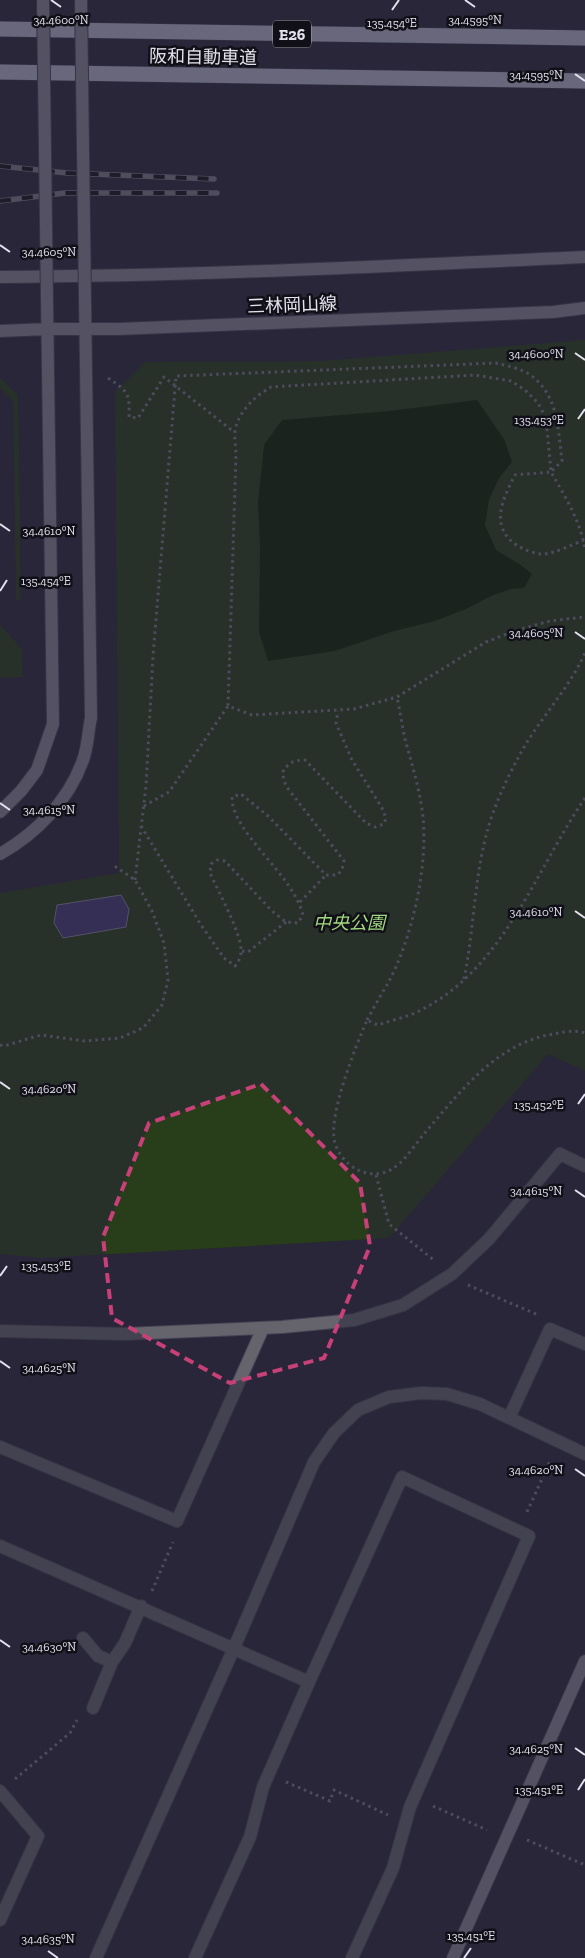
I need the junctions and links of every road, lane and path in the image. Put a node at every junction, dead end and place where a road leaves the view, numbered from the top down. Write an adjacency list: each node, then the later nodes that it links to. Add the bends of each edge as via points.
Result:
1 (43, 0): 10 (street, bridge)
2 (82, 0): 11 (street, bridge)
3 (0, 29): 4 (highway, 阪和自動車道 / E26)
4 (585, 38)
5 (0, 72): 6 (highway, 阪和自動車道)
6 (585, 81)
7 (585, 257): 8 (street, 三林岡山線, via 124,277)
8 (0, 278)
9 (585, 308): 11 (street, 三林岡山線)
10 (48, 329): 11 (street, 三林岡山線); 12 (street, 三林岡山線); 26 (street, via 53,724 37,770)
11 (86, 330): 28 (street, via 91,718 83,760 68,790 49,818)
12 (0, 331)
13 (108, 378): 14 (path, via 124,388 129,398 129,417 138,418 164,377)
14 (175, 386): 15 (path); 16 (path, via 176,376 496,364 515,368 533,376 556,410 562,461); 25 (path)
15 (234, 432): 16 (path, via 248,406 258,394 271,387 475,375 511,381 538,403 546,418); 22 (path, via 236,455)
16 (551, 472): 17 (path); 17 (path, via 515,475 507,490 500,525 510,541 524,550 544,554)
17 (584, 540): 18 (path)
18 (585, 550)
19 (585, 617): 21 (path, via 550,621 486,642)
20 (585, 652): 35 (path, via 576,673 518,758 487,831)
21 (397, 698): 23 (path); 36 (path, via 423,818 422,877 402,950)
22 (228, 706): 23 (path, via 252,715); 25 (path, via 169,792)
23 (338, 711): 30 (path, via 336,723 341,736 386,818 384,824 374,827 366,823 305,760 287,764 282,773 286,786 344,861 337,875)
24 (585, 798): 35 (path, via 503,934)
25 (144, 806): 27 (path)
26 (0, 812)
27 (141, 826): 31 (path); 34 (path, via 224,958 235,966)
28 (0, 854)
29 (113, 865): 31 (path)
30 (326, 875): 32 (path); 32 (path, via 256,805 241,794 232,797 231,807 247,832)
31 (135, 880): 38 (path, via 164,943 168,980 162,1006 143,1028 120,1038 85,1041 41,1035)
32 (300, 902): 33 (path, via 303,916 298,923)
33 (286, 922): 34 (path, via 248,952); 34 (path, via 225,861 217,860 211,864 210,873 235,926)
34 (242, 951)
35 (464, 980): 36 (path, via 420,1011 378,1025)
36 (368, 1020): 40 (path, via 353,1053 333,1129 334,1143 351,1167)
37 (585, 1033): 40 (path, via 578,1031 536,1037 515,1046 454,1099 392,1169)
38 (0, 1046)
39 (585, 1166): 42 (street, via 560,1154 489,1239)
40 (376, 1175): 41 (path, via 389,1224)
41 (416, 1246)
42 (452, 1274): 43 (street, via 403,1305 354,1320); 44 (path, via 462,1282 541,1316)
43 (263, 1328): 45 (street, via 125,1334); 51 (street)
44 (550, 1329): 46 (street); 47 (street)
45 (0, 1331)
46 (585, 1344)
47 (509, 1418): 49 (street); 57 (street, via 480,1404 447,1394 389,1397 358,1410 334,1433 314,1462)
48 (0, 1447): 51 (street)
49 (585, 1454)
50 (544, 1474): 52 (path)
51 (177, 1521): 54 (path, via 174,1539)
52 (519, 1531): 60 (street, via 402,1477); 64 (street, via 529,1536)
53 (0, 1546): 55 (street)
54 (158, 1576)
55 (141, 1606): 57 (street); 59 (street, via 125,1644)
56 (83, 1638): 59 (street, via 98,1656)
57 (234, 1648): 60 (street); 70 (street)
58 (585, 1661): 73 (street)
59 (112, 1662): 61 (street)
60 (309, 1682): 62 (street)
61 (94, 1708): 63 (path, via 82,1710 70,1733)
62 (269, 1775): 65 (path, via 330,1801 334,1790); 71 (street, via 250,1837)
63 (0, 1791): 69 (street, via 38,1836)
64 (414, 1798): 65 (street); 66 (path)
65 (405, 1823): 72 (street, via 393,1868)
66 (487, 1830)
67 (527, 1840): 68 (path)
68 (585, 1866)
69 (0, 1920)
70 (96, 1958)
71 (195, 1958)
72 (352, 1958)
73 (453, 1958)

